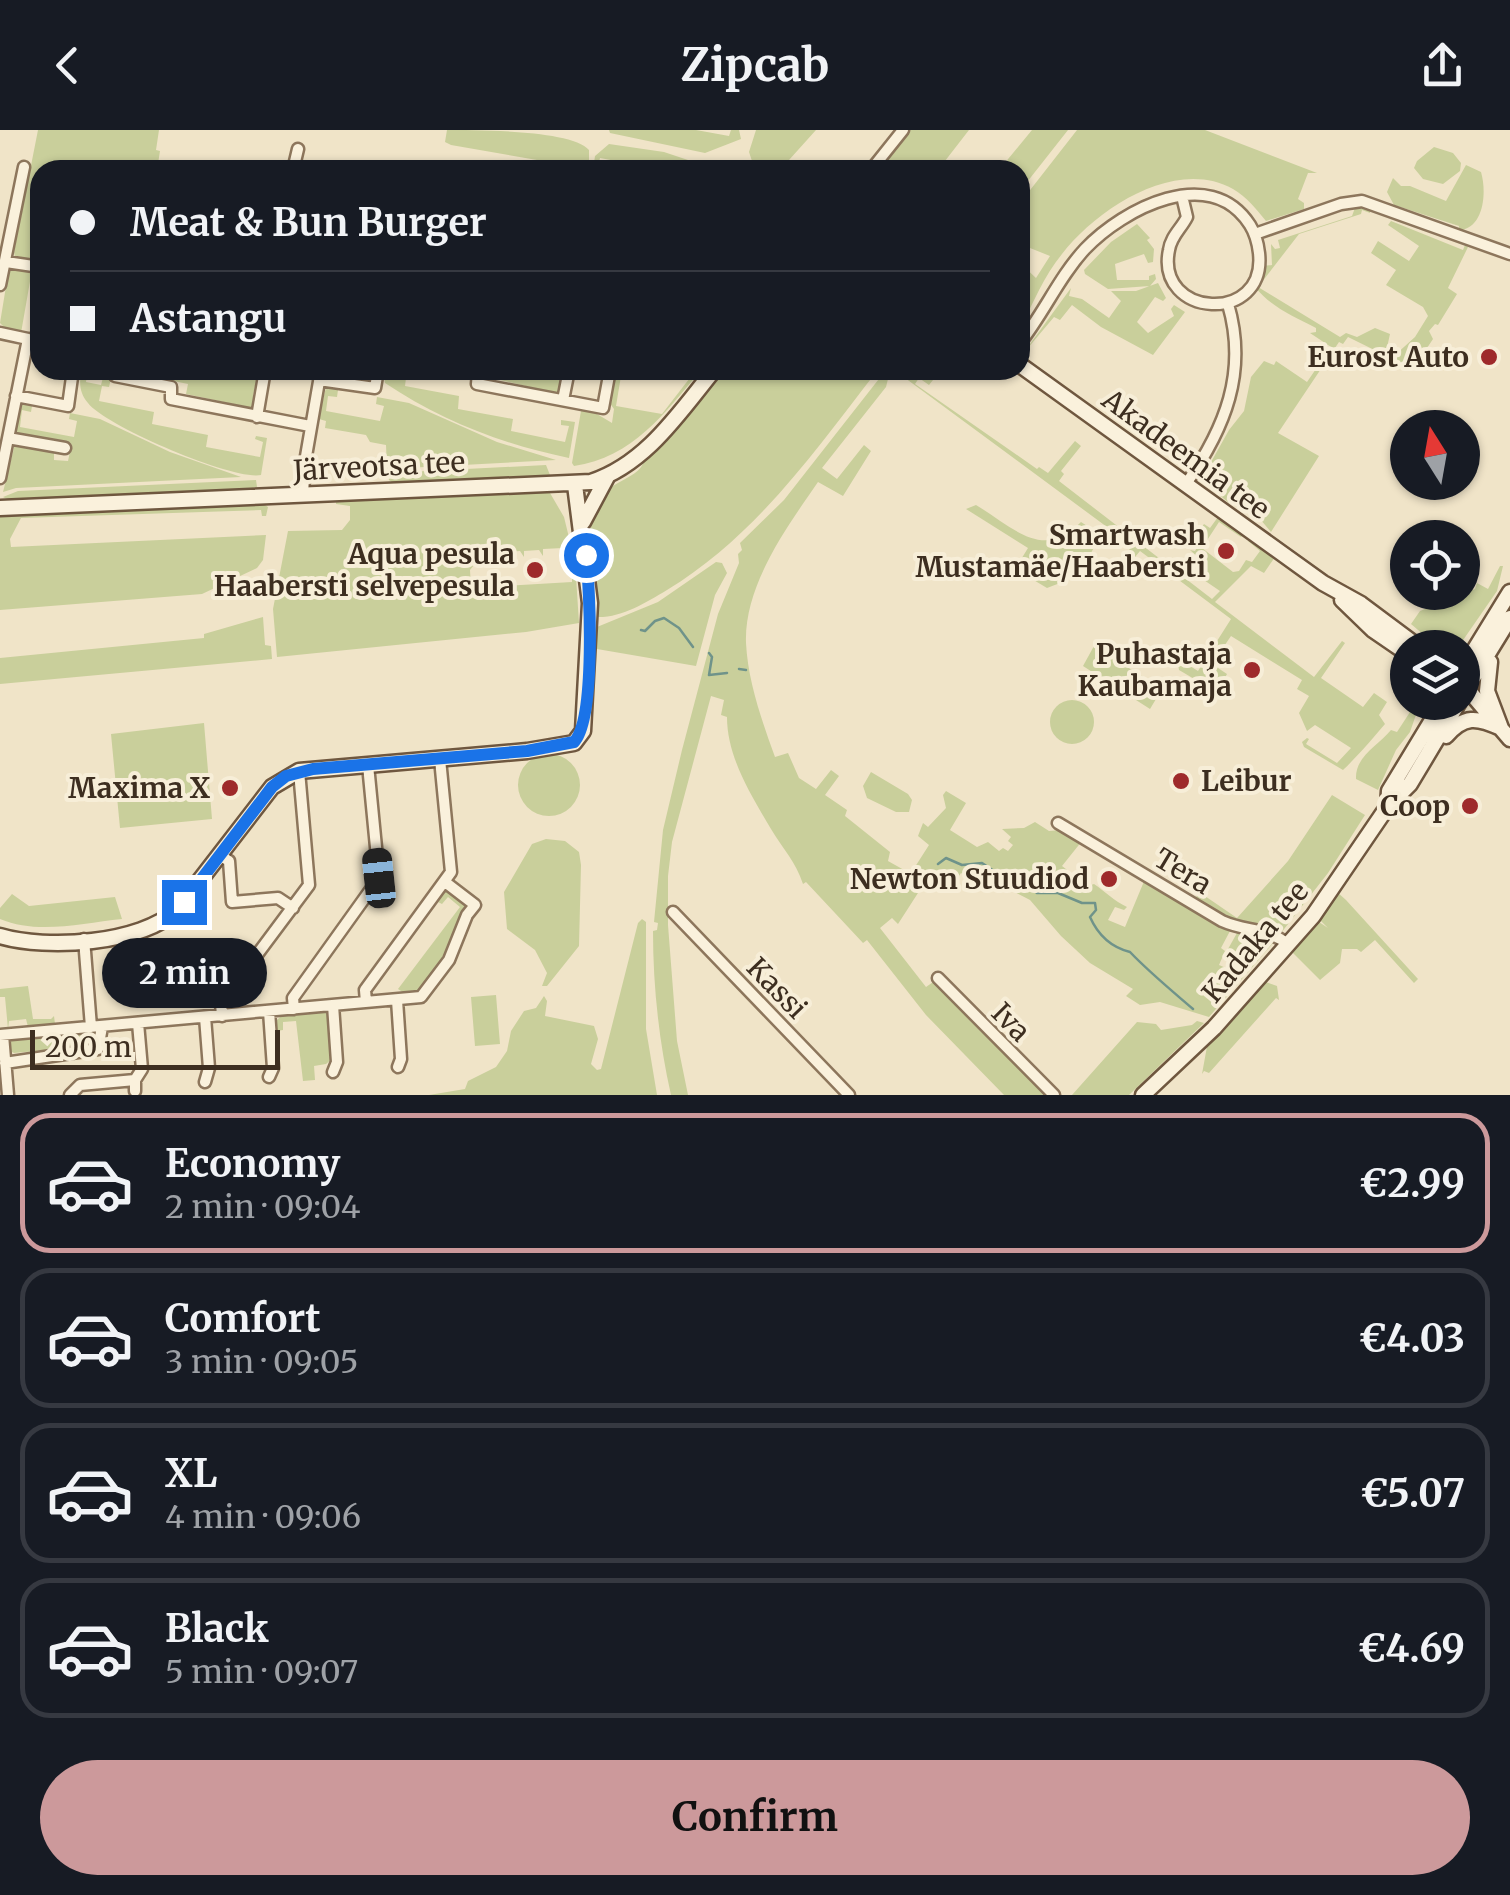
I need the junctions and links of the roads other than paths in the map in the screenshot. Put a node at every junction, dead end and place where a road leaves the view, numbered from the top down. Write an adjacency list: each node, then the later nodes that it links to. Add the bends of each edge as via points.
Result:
1 (903, 130): 4 (street)
2 (298, 149): 3 (street)
3 (296, 160)
4 (879, 160)
5 (24, 166): 9 (street)
6 (1182, 196): 7 (street, via 1222,200); 12 (street, via 1186,217 1170,244 1169,272 1179,291 1194,300); 13 (street, via 1135,212 1092,242)
7 (1255, 234): 8 (street, via 1362,200); 12 (street, via 1257,275)
8 (1510, 254)
9 (6, 262): 10 (street); 11 (street)
10 (30, 266)
11 (0, 285)
12 (1228, 304): 36 (street, via 1235,345 1232,395)
13 (1030, 328)
14 (0, 333): 15 (street)
15 (30, 339)
16 (30, 352): 28 (street)
17 (1030, 372): 36 (main road, Akadeemia tee)
18 (72, 380): 28 (street, via 68,406)
19 (133, 380): 30 (street, via 172,388 172,399)
20 (263, 380): 30 (street)
21 (319, 380): 31 (street)
22 (341, 380): 23 (street, via 375,388)
23 (376, 380)
24 (477, 380): 29 (street)
25 (567, 380): 29 (street)
26 (608, 380): 29 (street, via 603,408)
27 (706, 380): 34 (main road, Järveotsa tee, via 642,455)
28 (16, 396): 32 (street)
29 (564, 400)
30 (257, 416): 31 (street)
31 (310, 426): 38 (street)
32 (5, 440): 33 (street); 35 (street)
33 (65, 448)
34 (607, 477): 37 (main road, Järveotsa tee); 40 (main road)
35 (0, 478)
36 (1186, 484): 41 (main road, Akadeemia tee)
37 (575, 485): 38 (main road, Järveotsa tee); 40 (main road)
38 (303, 494): 39 (main road, Järveotsa tee)
39 (0, 508)
40 (582, 527): 55 (main road, via 591,624 579,738 562,747)
41 (1323, 583): 44 (main road, Akadeemia tee); 45 (main road, Akadeemia tee)
42 (1510, 592): 46 (main road, Kadaka tee)
43 (1510, 618): 46 (main road, Kadaka tee)
44 (1395, 630)
45 (1390, 642)
46 (1487, 645): 47 (main road); 48 (main road, Kadaka tee); 49 (main road, Kadaka tee); 53 (main road, via 1487,691)
47 (1480, 648)
48 (1480, 652)
49 (1480, 659)
50 (1480, 710): 53 (main road)
51 (1431, 720): 57 (main road, Kadaka tee)
52 (1449, 720): 54 (main road, Kadaka tee)
53 (1506, 734): 54 (main road, via 1475,718 1460,722)
54 (1431, 754): 59 (main road, Kadaka tee)
55 (440, 759): 56 (main road); 63 (street, via 452,872)
56 (368, 765): 58 (main road); 73 (street, via 379,878 293,998)
57 (1403, 768): 59 (main road); 60 (main road, Kadaka tee)
58 (299, 771): 62 (main road, via 272,787); 64 (street, via 309,886)
59 (1410, 784): 60 (main road, Kadaka tee)
60 (1388, 806): 68 (main road, Kadaka tee)
61 (1058, 823): 68 (street, Tera, via 1222,921 1260,928)
62 (220, 854): 64 (street, via 229,861 232,902 278,898); 67 (main road, via 177,910 156,926)
63 (445, 882): 70 (street, via 475,905 449,960 421,997); 71 (street, via 364,990)
64 (293, 908): 75 (street, via 220,1004)
65 (673, 912): 87 (street, Kassi)
66 (0, 936): 67 (main road, via 31,943)
67 (84, 939): 78 (street)
68 (1289, 945): 89 (main road, Kadaka tee)
69 (938, 978): 88 (street, Iva)
70 (397, 1000): 71 (street); 81 (street)
71 (366, 1002): 72 (street)
72 (333, 1005): 73 (street); 82 (street)
73 (294, 1009): 74 (street)
74 (269, 1011): 75 (street); 83 (street)
75 (222, 1016): 76 (street)
76 (205, 1017): 77 (street); 84 (street)
77 (138, 1023): 78 (street); 86 (street, via 142,1069 135,1086 80,1084)
78 (97, 1027): 79 (street); 80 (street, via 98,1049)
79 (2, 1035): 80 (street)
80 (3, 1059): 85 (street)
81 (398, 1067)
82 (333, 1072)
83 (269, 1077)
84 (205, 1082)
85 (5, 1094)
86 (70, 1095)
87 (849, 1095)
88 (1054, 1095)
89 (1143, 1095)

